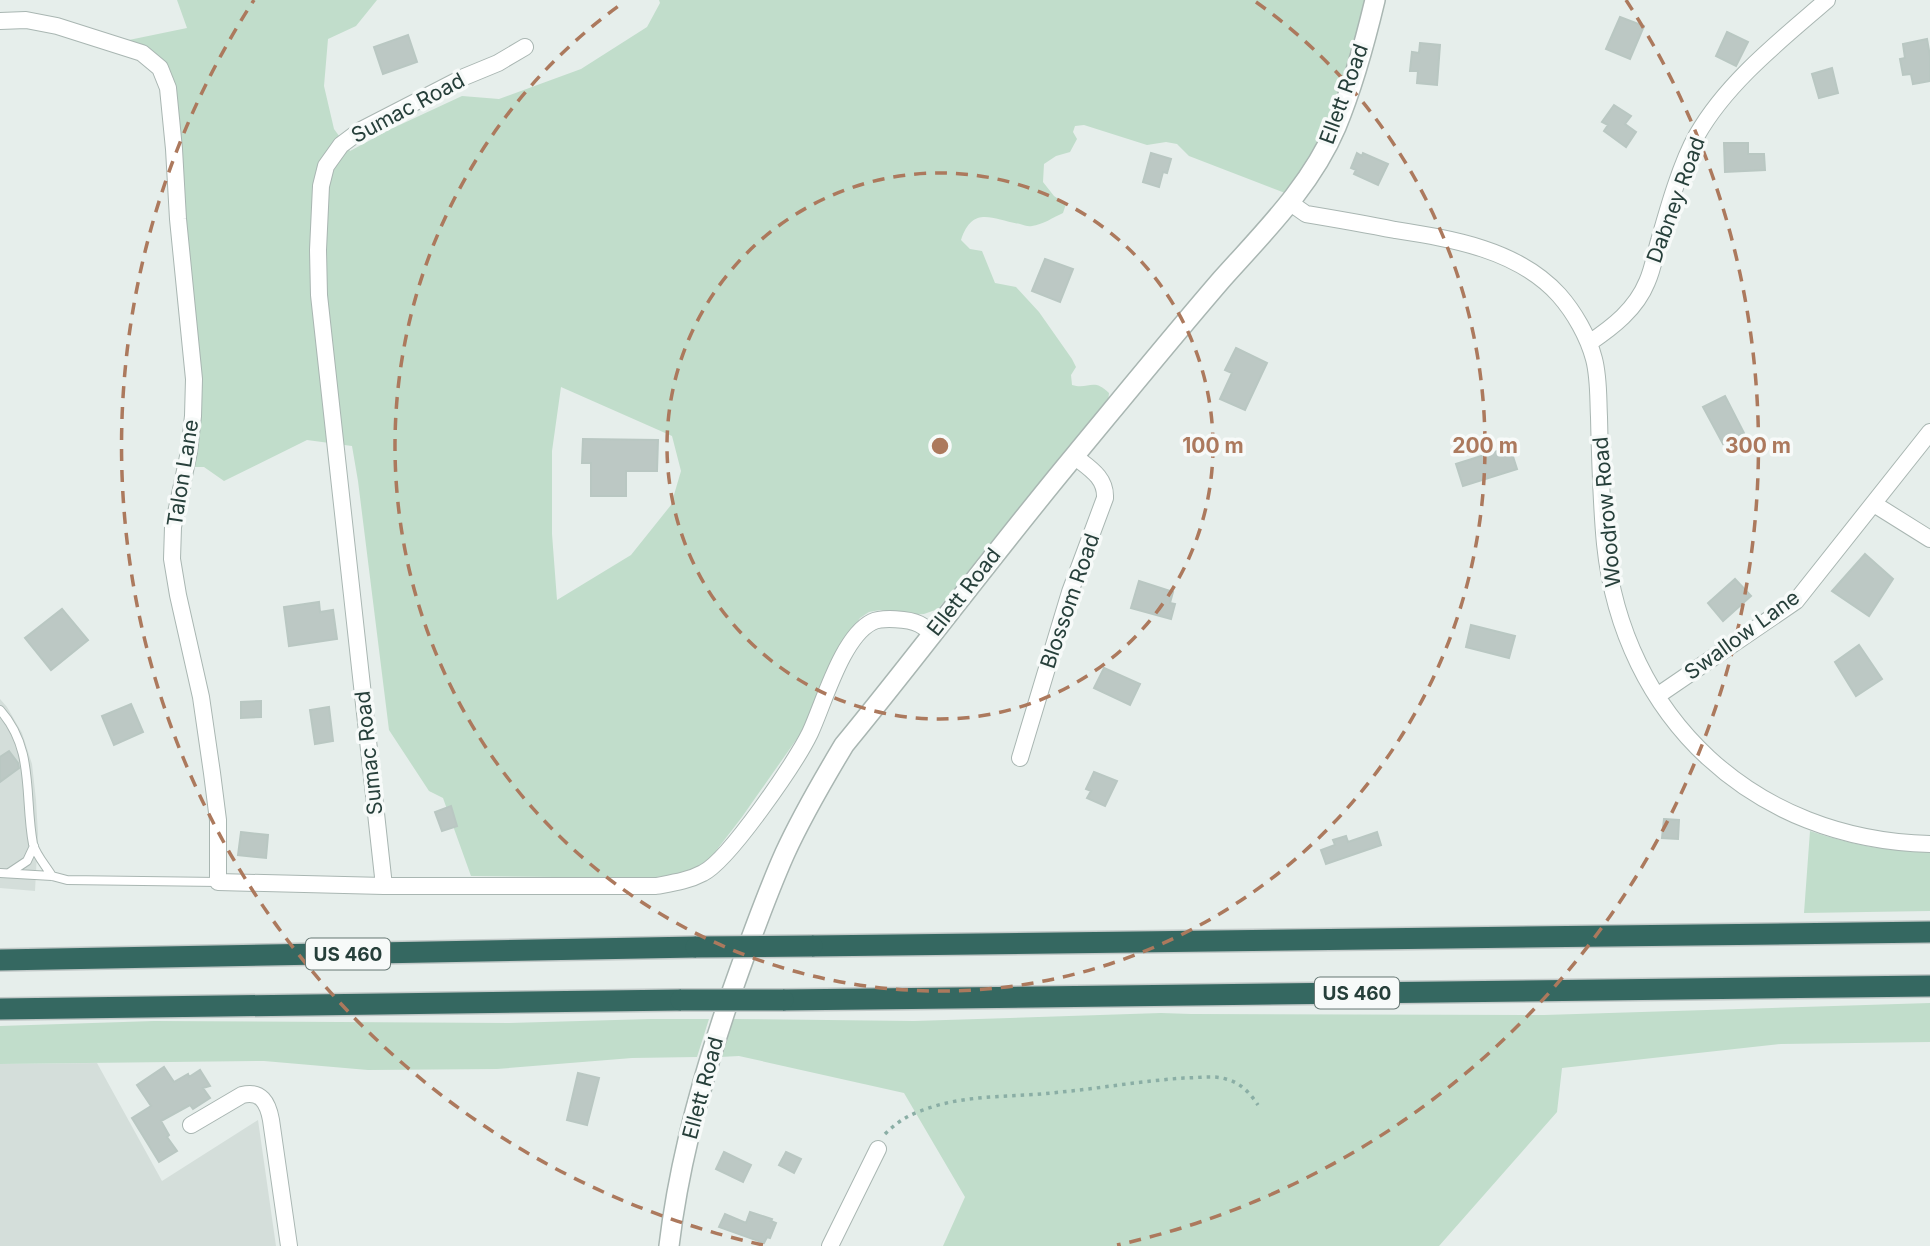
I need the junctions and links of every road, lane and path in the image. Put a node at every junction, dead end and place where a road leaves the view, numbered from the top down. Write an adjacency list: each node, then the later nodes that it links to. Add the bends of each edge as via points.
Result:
1 (1375, 0): 5 (street, Ellett Road, via 1336,128)
2 (1827, 0): 6 (street, Dabney Road, via 1755,64 1697,135 1647,283 1617,324)
3 (0, 21): 19 (street, Talon Lane, via 57,26 142,53 160,68 168,88 194,379 189,452 173,527 172,559 212,772)
4 (525, 47): 20 (street, Sumac Road, via 360,130 341,145 326,166 321,186 319,295)
5 (1289, 202): 6 (street, Woodrow Road, via 1306,214 1470,243 1517,263 1559,295); 8 (street, Ellett Road)
6 (1589, 343): 12 (street, Woodrow Road, via 1598,386 1603,515 1611,583 1625,633)
7 (1930, 432): 9 (street, Swallow Lane)
8 (1074, 456): 11 (street, Ellett Road); 14 (street, Blossom Road, via 1100,477 1105,498 1070,592)
9 (1874, 504): 10 (street); 12 (street, Swallow Lane, via 1796,601)
10 (1930, 539)
11 (932, 633): 20 (street, via 917,623 896,619 873,621 858,633 808,735 749,824 705,872 656,886); 29 (street, Ellett Road, via 844,745 786,851 712,1048 690,1131)
12 (1657, 696): 15 (street, Woodrow Road, via 1711,761 1755,794 1834,830 1885,841)
13 (0, 710): 16 (lane, via 18,736 26,762)
14 (1020, 758)
15 (1930, 844)
16 (34, 846): 17 (lane, via 27,860); 18 (lane)
17 (5, 873): 18 (lane)
18 (52, 876): 19 (lane)
19 (218, 882): 20 (street)
20 (384, 886)
21 (1930, 932): 22 (highway, US 460, bridge)
22 (0, 960)
23 (1930, 986): 24 (highway, US 460, bridge)
24 (0, 1009)
25 (1258, 1105): 27 (path, via 1237,1083 1213,1077 991,1097 937,1105 899,1120)
26 (191, 1125): 28 (street, via 242,1094 262,1098 271,1120)
27 (878, 1149): 30 (street)
28 (289, 1246)
29 (669, 1246)
30 (830, 1246)

